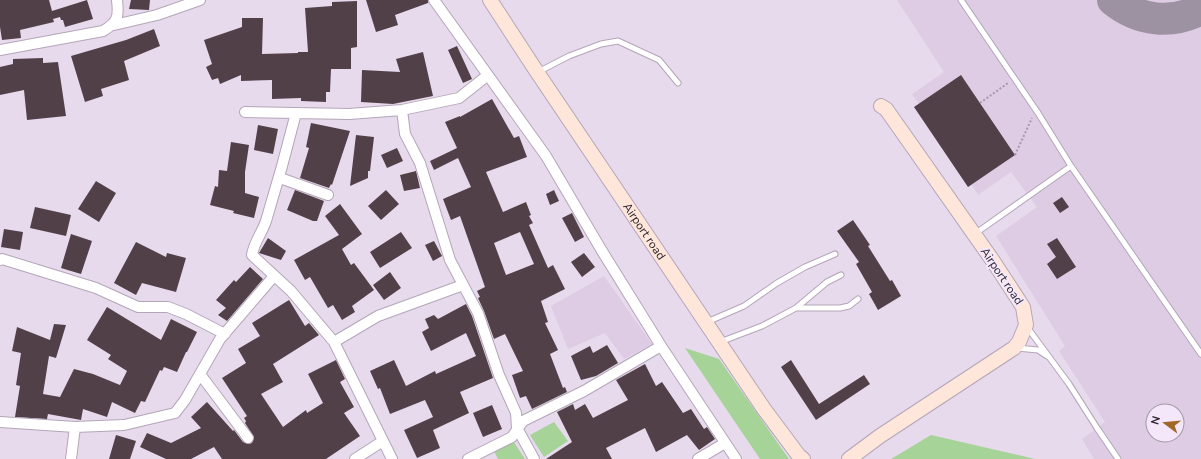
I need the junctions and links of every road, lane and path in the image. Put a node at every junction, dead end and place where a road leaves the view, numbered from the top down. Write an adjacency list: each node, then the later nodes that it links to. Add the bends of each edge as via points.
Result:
1 (118, 0): 6 (street, via 118,15)
2 (200, 0): 6 (street, via 157,15)
3 (434, 0): 9 (street)
4 (490, 0): 8 (main road, Airport road)
5 (961, 0): 10 (lane)
6 (114, 25): 7 (street, via 103,31)
7 (0, 50)
8 (537, 72): 11 (lane, via 601,44 618,42 659,60); 30 (main road, Airport road)
9 (488, 75): 14 (street, via 459,98); 35 (street, via 546,156)
10 (1014, 79): 12 (path); 17 (lane)
11 (678, 83)
12 (980, 103)
13 (881, 106): 22 (main road, Airport road, via 886,109)
14 (402, 110): 16 (street, via 349,114); 27 (street, via 405,134 420,163 450,260)
15 (245, 112): 16 (street)
16 (296, 113): 20 (street)
17 (1038, 113): 18 (path, via 1032,118); 19 (lane)
18 (1015, 155)
19 (1071, 166): 22 (lane); 37 (lane)
20 (280, 178): 21 (street); 26 (street, via 252,255)
21 (328, 195)
22 (974, 234): 31 (main road, Airport road, via 1023,307)
23 (835, 254): 30 (lane, via 777,283 744,306)
24 (0, 260): 32 (street, via 96,288 138,307 168,307)
25 (841, 275): 29 (lane, via 827,282)
26 (274, 276): 32 (street); 33 (street)
27 (463, 285): 33 (street, via 378,316); 42 (street, via 478,313 499,375 516,413)
28 (858, 298): 29 (lane, via 850,306 840,308)
29 (796, 308): 34 (lane, via 762,326)
30 (706, 323): 34 (main road, Airport road)
31 (1026, 325): 36 (main road, via 1020,342); 39 (lane)
32 (225, 334): 38 (street)
33 (334, 342): 44 (street)
34 (720, 343): 53 (main road, Airport road, via 764,409)
35 (661, 346): 42 (street, via 584,391 523,421); 45 (street)
36 (1014, 348): 39 (lane, via 1038,350 1049,357); 54 (main road)
37 (1201, 354)
38 (200, 374): 41 (street, via 175,413 124,425); 43 (street)
39 (1069, 384): 55 (lane)
40 (0, 422): 41 (street)
41 (75, 428): 46 (street)
42 (517, 428): 49 (street, via 512,437); 50 (street)
43 (248, 438)
44 (383, 441): 47 (street); 48 (street)
45 (725, 443): 51 (street); 52 (street)
46 (72, 459)
47 (355, 459)
48 (392, 459)
49 (468, 459)
50 (534, 459)
51 (698, 459)
52 (736, 459)
53 (803, 459)
54 (849, 459)
55 (1118, 459)

